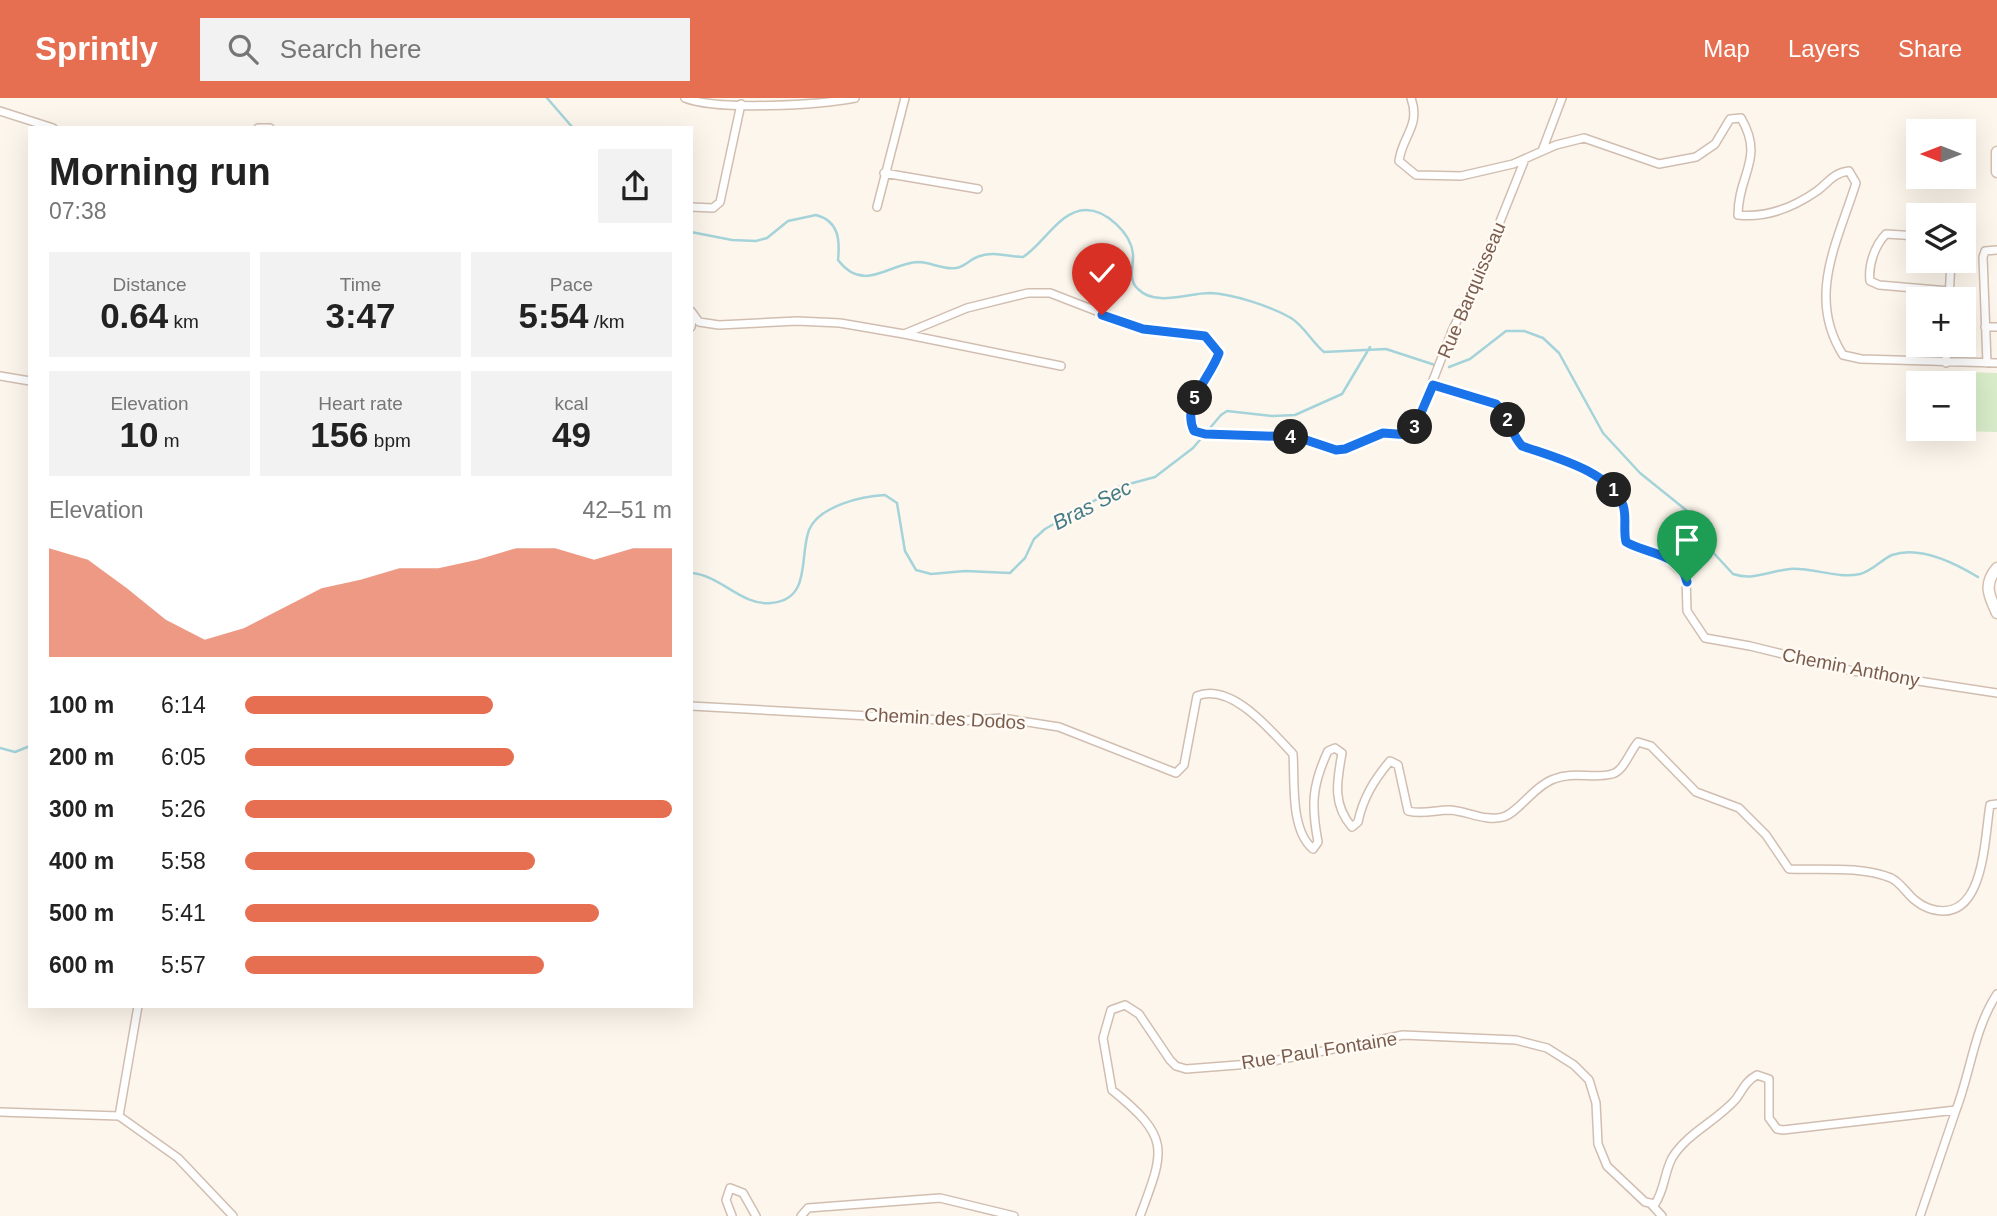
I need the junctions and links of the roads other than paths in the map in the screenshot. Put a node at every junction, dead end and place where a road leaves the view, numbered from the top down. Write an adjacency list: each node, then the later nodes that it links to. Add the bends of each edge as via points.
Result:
1 (685, 98): 6 (street)
2 (855, 98): 6 (street, via 824,104)
3 (905, 98): 13 (street)
4 (1411, 98): 11 (street, via 1414,127 1399,161 1416,175 1461,176)
5 (1562, 98): 9 (street)
6 (741, 104): 16 (street, via 720,202 712,208)
7 (0, 111): 8 (street)
8 (47, 126)
9 (1542, 151): 11 (street); 25 (street, via 1584,138 1659,164 1696,157 1715,144 1730,119 1741,118 1753,153 1738,215 1757,217 1788,207 1818,190 1836,172 1849,171 1856,183 1826,272 1824,296 1837,346 1843,355 1861,359)
10 (1997, 152): 12 (main road)
11 (1525, 159): 31 (street, Rue Barquisseau)
12 (1997, 172)
13 (884, 173): 14 (street); 15 (street)
14 (978, 189)
15 (877, 206)
16 (693, 207)
17 (1906, 235): 19 (street, via 1886,234 1878,242 1869,272 1870,281)
18 (1997, 250): 21 (street, via 1984,251 1983,257)
19 (1906, 289)
20 (693, 313): 23 (street, via 699,322 719,325 840,323)
21 (1986, 327): 22 (street); 26 (street)
22 (1997, 327)
23 (904, 334): 28 (street); 31 (street, Rue Barquisseau, via 967,308 1028,293 1049,293 1143,329 1205,336 1214,344 1219,353 1216,363 1191,406 1189,421 1194,431 1297,437 1336,450 1383,433 1409,435)
24 (1946, 357): 25 (street)
25 (1946, 363): 26 (street)
26 (1987, 363): 27 (street)
27 (1997, 363)
28 (1061, 366)
29 (0, 376): 30 (street)
30 (28, 380)
31 (1433, 385): 35 (street, Chemin Anthony, via 1496,404 1522,446 1581,467 1618,493 1625,508 1626,542 1660,553 1686,576 1687,611 1705,638 1853,671)
32 (1997, 568): 33 (main road, via 1988,582)
33 (1992, 594): 34 (main road)
34 (1997, 613)
35 (1997, 693)
36 (693, 706): 37 (street, Chemin des Dodos, via 959,721 1002,718 1059,727 1177,773 1184,765 1197,696 1206,692 1234,701 1293,754 1296,808 1304,842 1313,849 1318,842 1312,808 1317,774 1328,751 1335,748 1342,753 1336,784 1338,803 1352,827 1373,781 1390,761 1398,765 1408,811 1451,810 1505,817 1535,789 1555,778 1613,774 1623,767 1638,742 1651,746 1696,792 1739,808 1766,835 1789,869 1873,873 1894,879 1909,898 1939,911 1955,910 1976,886 1990,805)
37 (1997, 804)
38 (1997, 994): 40 (street, via 1977,1035)
39 (138, 1008): 42 (street)
40 (1956, 1110): 43 (street, via 1777,1129 1769,1118 1769,1079 1757,1075 1748,1079 1726,1109 1686,1141 1671,1160 1663,1192); 51 (street)
41 (0, 1112): 42 (street)
42 (119, 1116): 44 (street, via 178,1158)
43 (1651, 1203): 49 (street, Rue Paul Fontaine, via 1606,1166 1598,1144 1596,1103 1589,1080 1547,1048 1516,1041 1403,1035 1264,1063 1186,1069 1170,1060 1139,1014 1125,1005 1111,1010 1103,1038 1112,1090 1140,1112 1157,1138 1159,1165); 50 (street)
44 (233, 1216)
45 (732, 1216): 46 (street, via 726,1200 730,1188 743,1193)
46 (756, 1216)
47 (801, 1216): 48 (street, via 808,1208 940,1198)
48 (1014, 1216)
49 (1140, 1216)
50 (1662, 1216)
51 (1920, 1216)

